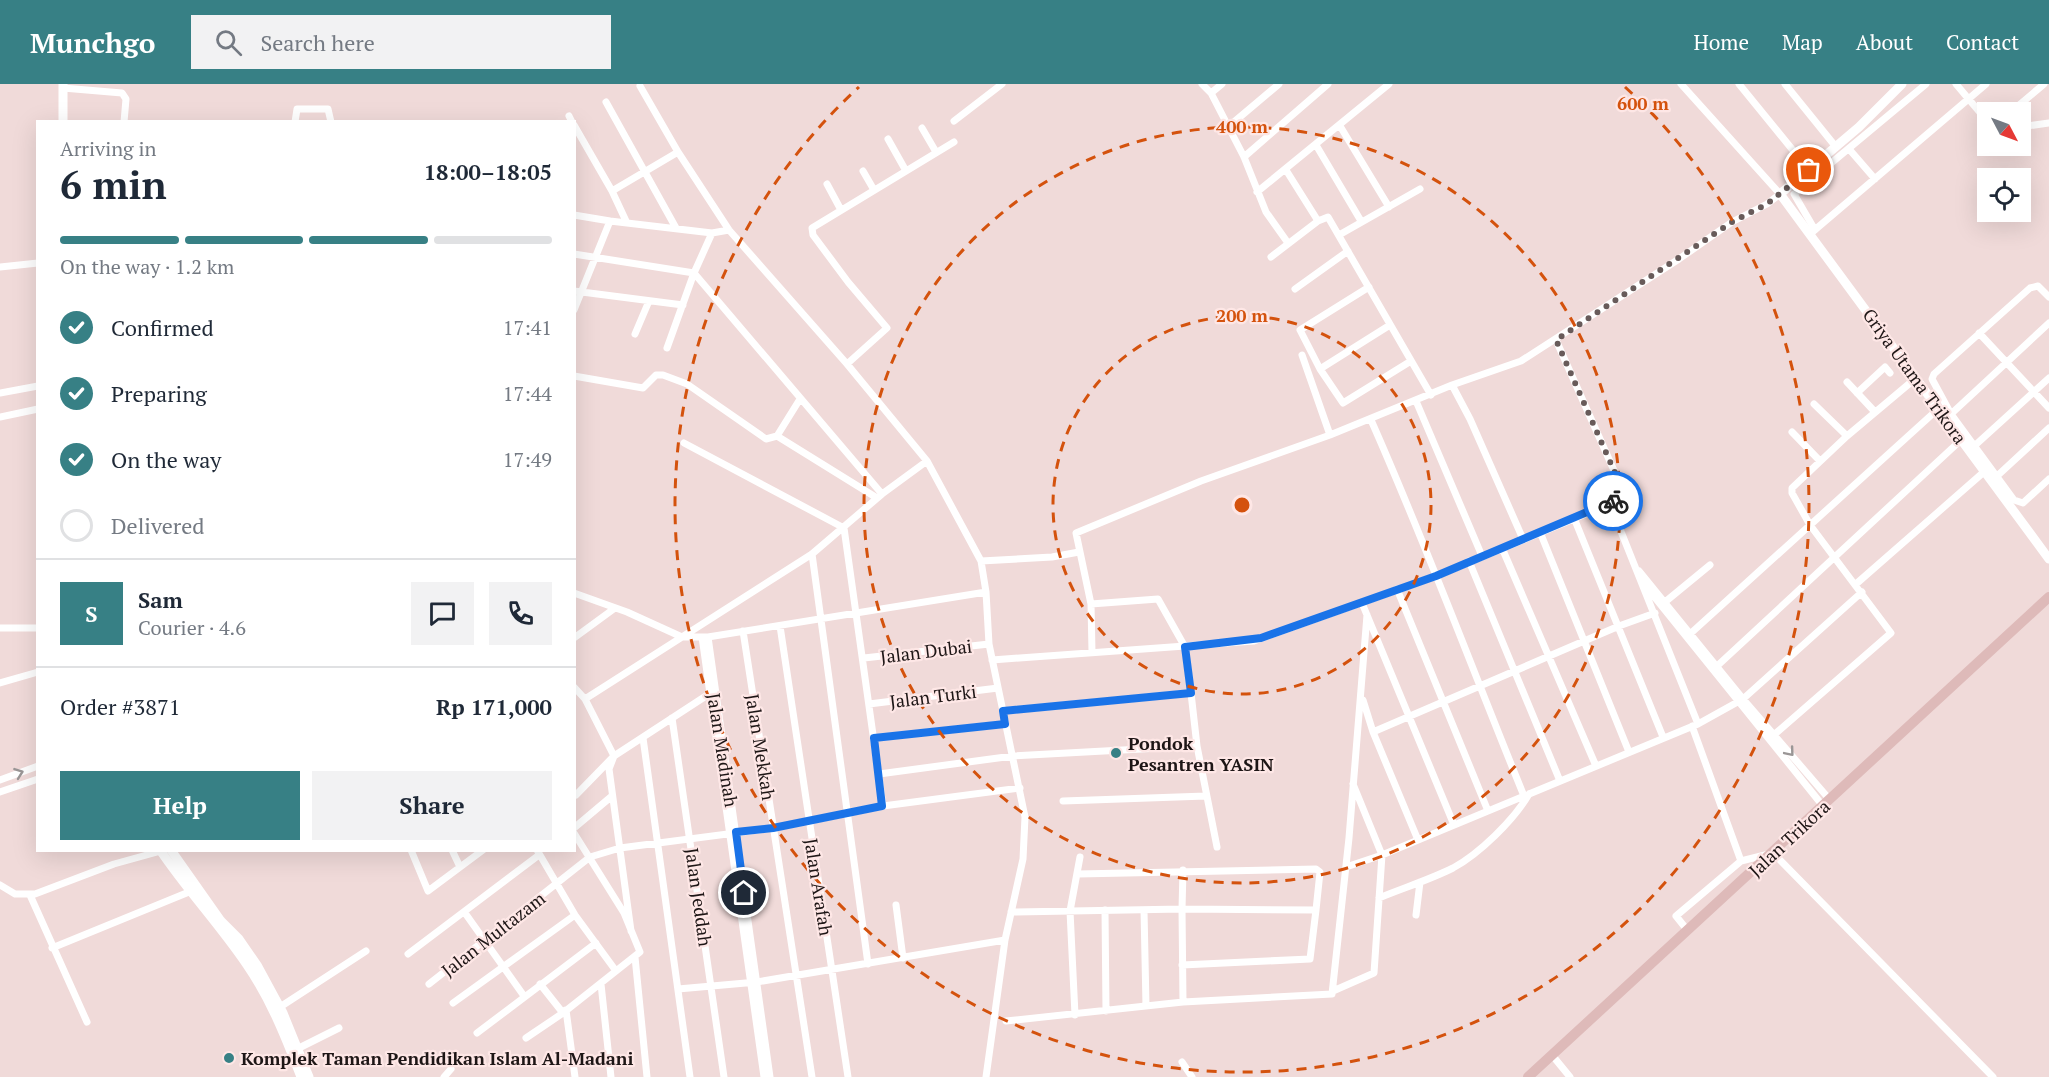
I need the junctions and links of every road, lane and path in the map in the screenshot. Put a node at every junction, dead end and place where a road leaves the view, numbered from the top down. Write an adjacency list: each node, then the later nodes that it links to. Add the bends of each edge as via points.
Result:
1 (1002, 84): 27 (street)
2 (1202, 84): 17 (street)
3 (1222, 84): 17 (street)
4 (1279, 84): 31 (street)
5 (1328, 84): 41 (street)
6 (1389, 84): 30 (street)
7 (1681, 84): 53 (street)
8 (1739, 84): 43 (street)
9 (1785, 84): 37 (street)
10 (1926, 84): 38 (street)
11 (1956, 84): 18 (street)
12 (1986, 84): 18 (street)
13 (2044, 84): 20 (street)
14 (61, 85): 22 (street); 23 (street); 24 (street, via 122,93 126,99)
15 (1900, 85): 37 (street)
16 (640, 86): 39 (street)
17 (1211, 93): 31 (street)
18 (1968, 99): 21 (street); 47 (street)
19 (606, 102): 46 (street)
20 (2023, 102)
21 (1977, 109)
22 (57, 120)
23 (63, 120)
24 (124, 120)
25 (295, 120): 26 (street, via 297,109 318,108 328,110)
26 (330, 120)
27 (954, 121)
28 (2049, 123): 29 (street)
29 (2031, 125)
30 (1340, 126): 36 (street); 54 (street)
31 (1228, 127): 41 (street)
32 (576, 128): 51 (street)
33 (922, 128): 40 (street)
34 (888, 139): 45 (street)
35 (954, 142): 40 (street)
36 (1316, 145): 42 (street); 60 (street)
37 (1836, 147): 43 (street)
38 (1849, 149): 47 (street); 63 (street, via 1794,194)
39 (678, 152): 46 (street); 62 (street)
40 (936, 152): 45 (street)
41 (1244, 157): 52 (street)
42 (1286, 170): 52 (street); 59 (street)
43 (1809, 170): 53 (street)
44 (863, 171): 50 (street)
45 (906, 171): 50 (street)
46 (646, 172): 51 (street); 61 (street)
47 (1875, 179): 63 (street)
48 (826, 184): 55 (street)
49 (1420, 189): 54 (street)
50 (874, 190): 55 (street)
51 (612, 191): 58 (street)
52 (1257, 192): 66 (street)
53 (1780, 194): 63 (street, Griya Utama Trikora); 84 (street)
54 (1389, 207): 60 (street)
55 (841, 210): 89 (street, via 812,228 813,235 887,328)
56 (576, 215): 57 (street)
57 (610, 221): 58 (street); 69 (street)
58 (626, 221): 61 (street)
59 (1318, 221): 65 (street, via 1328,217); 66 (street)
60 (1361, 221): 65 (street)
61 (676, 228): 64 (street)
62 (729, 230): 64 (street); 89 (street)
63 (1812, 232): 93 (street, Griya Utama Trikora)
64 (712, 233): 73 (street)
65 (1339, 235): 67 (street)
66 (1288, 243): 70 (street)
67 (1348, 251): 74 (street); 75 (street)
68 (576, 254): 69 (street)
69 (595, 257): 73 (street); 76 (street)
70 (1271, 257)
71 (36, 263): 72 (street)
72 (0, 267)
73 (694, 273): 79 (street); 102 (street)
74 (1368, 287): 81 (street); 90 (street, via 1300,330)
75 (1295, 289)
76 (578, 292): 78 (street)
77 (2049, 297): 82 (street, via 2038,286 2030,288)
78 (648, 301): 79 (street); 83 (street)
79 (683, 305): 85 (street)
80 (2049, 323): 88 (street)
81 (1390, 325): 87 (street); 90 (street)
82 (1979, 333): 88 (street); 109 (street, via 1932,377)
83 (635, 334)
84 (1556, 340): 96 (street, via 1521,361); 126 (street, via 1620,484 1619,494)
85 (667, 348)
86 (1302, 355): 114 (street)
87 (1411, 361): 90 (street, via 1343,403); 101 (street)
88 (2007, 363): 98 (street); 109 (street)
89 (847, 364): 120 (street)
90 (1320, 369)
91 (1890, 373): 100 (street, via 1885,367)
92 (576, 376): 115 (street, via 643,388 656,375 663,375 687,384 766,439)
93 (1916, 378): 107 (street, Griya Utama Trikora); 108 (street)
94 (2049, 378): 98 (street)
95 (1847, 382): 100 (street)
96 (1452, 385): 101 (street); 131 (street)
97 (36, 386): 99 (street)
98 (2034, 392): 105 (street); 119 (street)
99 (0, 393)
100 (1857, 393): 108 (street)
101 (1431, 395): 103 (street)
102 (800, 399): 115 (street); 125 (street)
103 (1416, 401): 111 (street); 135 (street)
104 (1814, 404): 116 (street)
105 (2049, 408)
106 (36, 409): 110 (street)
107 (1938, 409): 117 (street, Griya Utama Trikora); 128 (street)
108 (1875, 412): 116 (street)
109 (1951, 414): 119 (street)
110 (0, 417)
111 (1371, 420): 114 (street); 142 (street)
112 (2049, 428): 123 (street)
113 (1792, 432): 121 (street)
114 (1330, 435): 133 (street, via 1201,481 1076,533)
115 (777, 436): 125 (street)
116 (1847, 436): 121 (street)
117 (1961, 440): 119 (street, Griya Utama Trikora); 136 (street)
118 (684, 443): 129 (street)
119 (1972, 449): 122 (street, Griya Utama Trikora); 123 (street)
120 (927, 461): 125 (street); 138 (street)
121 (1820, 461): 128 (street, via 1791,490)
122 (1985, 471): 137 (street, Griya Utama Trikora); 144 (street)
123 (1996, 477): 124 (street, via 2019,504)
124 (2049, 479)
125 (880, 496): 129 (street)
126 (1610, 504): 127 (street); 140 (street)
127 (1574, 518): 130 (street); 159 (street)
128 (1810, 525): 136 (street); 163 (street)
129 (844, 528): 134 (street); 154 (street)
130 (1540, 532): 131 (street); 167 (street)
131 (1522, 539): 132 (street)
132 (1502, 549): 135 (street); 171 (street)
133 (1079, 552): 138 (street); 152 (street)
134 (812, 554): 157 (street); 165 (street)
135 (1482, 556): 139 (street)
136 (1834, 557): 144 (street); 174 (street)
137 (2049, 559)
138 (981, 561): 146 (street)
139 (1468, 561): 142 (street); 175 (street)
140 (1632, 562): 143 (street); 150 (street)
141 (1710, 565): 150 (street)
142 (1436, 576): 145 (street); 178 (street)
143 (1640, 578): 155 (street); 185 (street)
144 (1856, 584): 147 (street)
145 (1397, 589): 151 (street); 186 (street)
146 (986, 592): 154 (street); 168 (street)
147 (1862, 592): 185 (street); 194 (street, via 1891,633)
148 (576, 594): 153 (street)
149 (2049, 597): 216 (main road, Jalan Trikora)
150 (1665, 602): 163 (street)
151 (1362, 603): 156 (street); 169 (street, via 1254,640)
152 (1091, 604): 169 (street, via 1158,598); 170 (street)
153 (615, 608): 164 (street); 165 (street)
154 (856, 612): 157 (street); 172 (street)
155 (1655, 613): 159 (street); 192 (street)
156 (1367, 615): 183 (street); 189 (street)
157 (821, 618): 158 (street); 219 (street)
158 (780, 626): 162 (street); 220 (street, Jalan Arafah)
159 (1619, 626): 167 (street); 195 (street)
160 (0, 628): 161 (street)
161 (36, 628)
162 (743, 631): 166 (street); 223 (street, Jalan Mekkah)
163 (1690, 634): 174 (street)
164 (576, 637)
165 (682, 637): 166 (street); 184 (street)
166 (705, 637): 181 (street, Jalan Madinah)
167 (1583, 642): 171 (street); 199 (street)
168 (989, 644): 172 (street, Jalan Dubai); 173 (street)
169 (1185, 647): 170 (street); 182 (street)
170 (1092, 652): 173 (street)
171 (1548, 657): 175 (street); 202 (street)
172 (864, 658): 187 (street)
173 (992, 660): 179 (street)
174 (1716, 667): 185 (street)
175 (1514, 671): 178 (street); 207 (street)
176 (36, 673): 177 (street)
177 (0, 684)
178 (1479, 686): 186 (street); 213 (street)
179 (998, 688): 187 (street, Jalan Turki); 188 (street)
180 (576, 689): 184 (street)
181 (711, 693): 190 (street); 224 (street, Jalan Madinah)
182 (1191, 693): 188 (street); 198 (street)
183 (1362, 698): 193 (street); 208 (street)
184 (585, 699): 200 (street)
185 (1741, 701): 192 (street); 194 (street); 216 (street)
186 (1443, 702): 189 (street); 218 (street)
187 (869, 704): 197 (street)
188 (1003, 711): 191 (street)
189 (1409, 716): 193 (street); 221 (street)
190 (672, 718): 196 (street); 226 (street, Jalan Jeddah)
191 (1005, 724): 197 (street); 201 (street)
192 (1695, 725): 195 (street); 242 (street)
193 (1373, 732): 227 (street)
194 (1775, 734): 216 (street, one-way to 216)
195 (1663, 737): 199 (street)
196 (643, 738): 200 (street); 228 (street)
197 (874, 738): 204 (street)
198 (1197, 746): 201 (street); 214 (street)
199 (1629, 752): 202 (street)
200 (614, 756): 211 (street); 212 (street, via 609,769)
201 (1013, 756): 204 (street); 209 (street)
202 (1596, 766): 207 (street)
203 (36, 767): 205 (street, one-way to 203)
204 (879, 774): 217 (street)
205 (0, 780)
206 (36, 780): 210 (street)
207 (1560, 781): 213 (street)
208 (1352, 782): 239 (street); 244 (street)
209 (1020, 788): 217 (street); 259 (street, via 1025,839)
210 (0, 792)
211 (576, 795)
212 (612, 795): 222 (street); 230 (street)
213 (1526, 795): 218 (street); 247 (street, via 1501,830 1462,862)
214 (1206, 796): 215 (street); 229 (street)
215 (1063, 801)
216 (1827, 803): 238 (main road, Jalan Trikora)
217 (882, 806): 219 (street)
218 (1488, 811): 221 (street)
219 (846, 814): 220 (street); 273 (street)
220 (809, 820): 223 (street); 276 (street, Jalan Arafah)
221 (1454, 825): 227 (street)
222 (576, 826)
223 (773, 828): 224 (street); 278 (street, Jalan Mekkah)
224 (733, 833): 226 (street); 279 (street, Jalan Madinah)
225 (576, 835): 240 (street)
226 (691, 838): 228 (street); 283 (street, Jalan Jeddah)
227 (1419, 840): 239 (street)
228 (657, 844): 230 (street); 284 (street)
229 (1217, 847)
230 (620, 849): 240 (street); 263 (street)
231 (156, 852): 251 (street)
232 (161, 852): 250 (street)
233 (172, 852): 290 (street, via 220,921 243,945)
234 (412, 852): 243 (street, via 428,891)
235 (453, 852): 243 (street)
236 (480, 852): 243 (street)
237 (538, 853): 248 (street); 260 (street)
238 (1773, 853): 242 (street); 264 (main road, Jalan Trikora); 319 (street)
239 (1382, 855): 244 (street); 252 (street)
240 (590, 857): 248 (street, Jalan Multazam); 263 (street)
241 (1080, 857): 246 (street)
242 (1741, 861): 264 (street, via 1676,916)
243 (460, 867)
244 (1346, 867): 285 (street)
245 (1183, 870): 246 (street); 255 (street); 257 (street, via 1318,869)
246 (1078, 874): 258 (street)
247 (1420, 882): 252 (street); 262 (street)
248 (556, 884): 261 (street); 266 (street, Jalan Multazam)
249 (0, 885): 251 (street, via 15,894)
250 (189, 892): 268 (street); 303 (street, via 247,964 278,1018)
251 (30, 895): 268 (street)
252 (1379, 898): 285 (street, via 1374,973)
253 (896, 905): 272 (street)
254 (1144, 909): 255 (street); 256 (street); 289 (street)
255 (1182, 909): 257 (street); 274 (street)
256 (1105, 910): 258 (street); 292 (street)
257 (1316, 910): 274 (street, via 1310,959)
258 (1070, 911): 259 (street); 293 (street)
259 (1011, 912): 265 (street)
260 (465, 913): 266 (street); 270 (street)
261 (575, 915): 267 (street); 275 (street)
262 (1416, 915)
263 (631, 931): 271 (street, via 640,950)
264 (1688, 931): 300 (main road, Jalan Trikora)
265 (1005, 940): 272 (street); 315 (street)
266 (484, 941): 275 (street); 280 (street, Jalan Multazam)
267 (596, 943): 277 (street); 281 (street)
268 (52, 948): 295 (street)
269 (366, 951): 290 (street)
270 (408, 954)
271 (635, 957): 277 (street); 308 (street)
272 (903, 958): 273 (street)
273 (867, 964): 276 (street)
274 (1182, 965): 287 (street)
275 (504, 967): 286 (street); 288 (street)
276 (832, 968): 278 (street); 314 (street, Jalan Arafah)
277 (616, 971): 282 (street)
278 (795, 976): 279 (street); 313 (street, Jalan Mekkah)
279 (754, 983): 283 (street); 311 (street, Jalan Madinah); 312 (street, Jalan Madinah)
280 (429, 984)
281 (540, 984): 286 (street); 291 (street)
282 (601, 984): 291 (street); 307 (street)
283 (712, 987): 284 (street); 310 (street, Jalan Jeddah)
284 (678, 989): 309 (street)
285 (1332, 991): 287 (street, via 1330,995)
286 (524, 996): 297 (street)
287 (1183, 1002): 289 (street)
288 (453, 1003)
289 (1146, 1006): 292 (street)
290 (280, 1007): 299 (street)
291 (565, 1011): 298 (street); 306 (street)
292 (1106, 1011): 293 (street)
293 (1075, 1014): 294 (street)
294 (1006, 1021)
295 (87, 1022)
296 (339, 1028): 299 (street)
297 (477, 1033)
298 (526, 1038)
299 (298, 1048): 304 (street)
300 (1552, 1055): 317 (main road, Jalan Trikora); 318 (street)
301 (1182, 1062): 316 (street)
302 (451, 1069): 305 (street)
303 (301, 1077)
304 (309, 1077)
305 (444, 1077)
306 (575, 1077)
307 (611, 1077)
308 (647, 1077)
309 (690, 1077)
310 (724, 1077)
311 (764, 1077)
312 (770, 1077)
313 (812, 1077)
314 (848, 1077)
315 (986, 1077)
316 (1192, 1077)
317 (1528, 1077)
318 (1570, 1077)
319 (1994, 1077)

